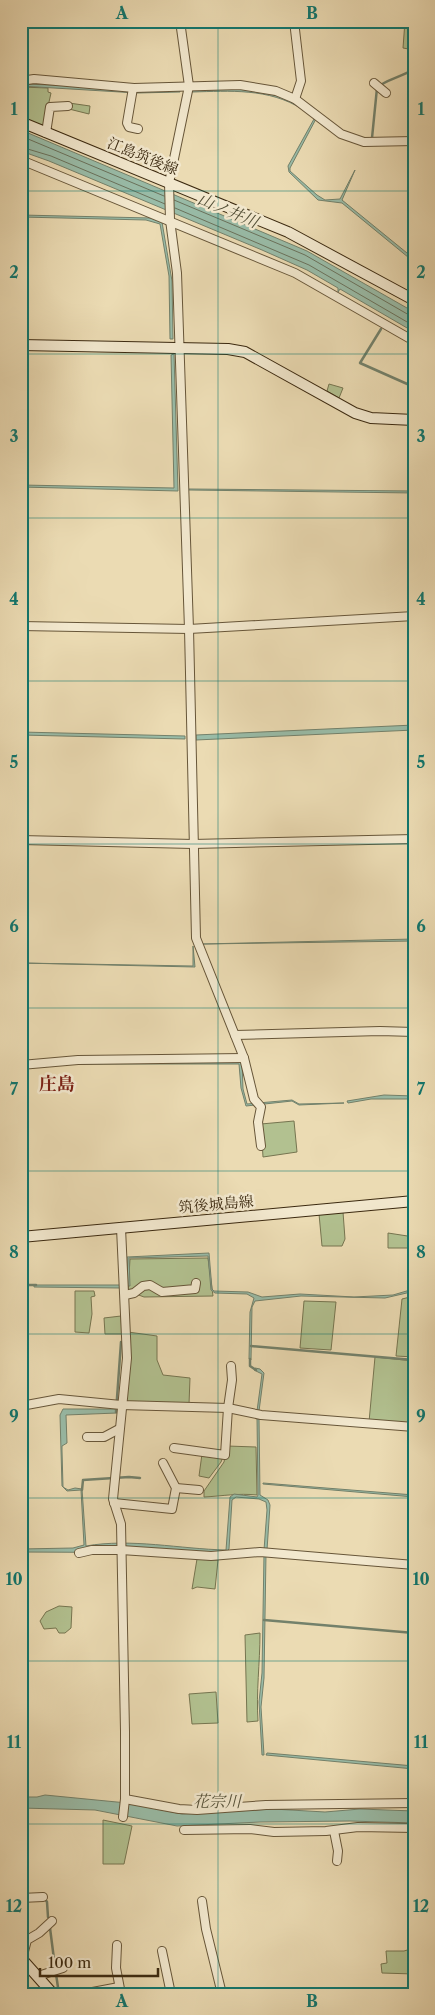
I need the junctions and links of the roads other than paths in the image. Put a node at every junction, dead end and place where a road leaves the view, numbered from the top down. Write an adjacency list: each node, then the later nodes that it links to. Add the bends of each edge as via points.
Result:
1 (180, 21): 5 (street)
2 (294, 21): 8 (street, via 300,81)
3 (21, 80): 6 (street)
4 (374, 83): 7 (street)
5 (189, 86): 6 (street); 8 (street, via 240,85); 15 (street)
6 (132, 88): 11 (street, via 127,123 129,127)
7 (386, 93)
8 (296, 99): 13 (street, via 341,134 364,142)
9 (68, 106): 12 (street, via 50,107)
10 (21, 122): 12 (main road, 江島筑後線)
11 (138, 129)
12 (46, 132): 15 (main road, 江島筑後線)
13 (414, 141)
14 (21, 160): 16 (street)
15 (169, 186): 16 (street); 17 (main road, 江島筑後線, via 288,232)
16 (170, 217): 18 (street, via 295,273); 20 (street, via 178,273)
17 (414, 300)
18 (414, 341)
19 (21, 345): 20 (main road)
20 (180, 348): 21 (main road, via 245,352 355,413 371,418); 24 (street)
21 (414, 420)
22 (414, 616): 24 (street)
23 (21, 626): 24 (street)
24 (189, 629): 27 (street)
25 (414, 839): 27 (street)
26 (21, 840): 27 (street)
27 (193, 844): 29 (street, via 196,938)
28 (414, 1032): 29 (street)
29 (235, 1035): 30 (street)
30 (244, 1058): 31 (street, via 78,1060); 32 (street, via 254,1099 261,1107 258,1122)
31 (21, 1065)
32 (261, 1146)
33 (414, 1201): 34 (main road, 筑後城島線)
34 (121, 1228): 35 (main road, 筑後城島線); 37 (street)
35 (21, 1237)
36 (196, 1283): 37 (street, via 195,1289 162,1292 150,1285 143,1286)
37 (125, 1295): 39 (street, via 127,1358)
38 (231, 1366): 41 (street)
39 (121, 1405): 40 (street, via 59,1400); 41 (street); 43 (street)
40 (21, 1406)
41 (228, 1408): 42 (street, via 261,1415); 45 (street, via 225,1455)
42 (414, 1428)
43 (119, 1429): 44 (street, via 104,1437); 49 (street)
44 (87, 1437)
45 (174, 1448)
46 (163, 1463): 47 (street)
47 (176, 1488): 48 (street); 49 (street, via 172,1509)
48 (199, 1490)
49 (114, 1503): 50 (street, via 121,1524)
50 (121, 1550): 51 (street); 52 (street, via 260,1552); 53 (street)
51 (79, 1553)
52 (414, 1565)
53 (125, 1799): 54 (street, via 197,1810 266,1804); 55 (street)
54 (414, 1803)
55 (124, 1817)
56 (414, 1828): 58 (street)
57 (184, 1830): 58 (street)
58 (334, 1830): 59 (street)
59 (337, 1861)
60 (43, 1897): 61 (street)
61 (21, 1898)
62 (202, 1901): 73 (street)
63 (52, 1921): 66 (street, via 27,1940)
64 (117, 1944): 69 (street, via 116,1968)
65 (162, 1951): 72 (street)
66 (21, 1958): 68 (main road)
67 (63, 1968): 68 (street)
68 (38, 1976): 70 (main road)
69 (120, 1990): 71 (street)
70 (54, 1994)
71 (82, 1994)
72 (171, 1994)
73 (222, 1994)

